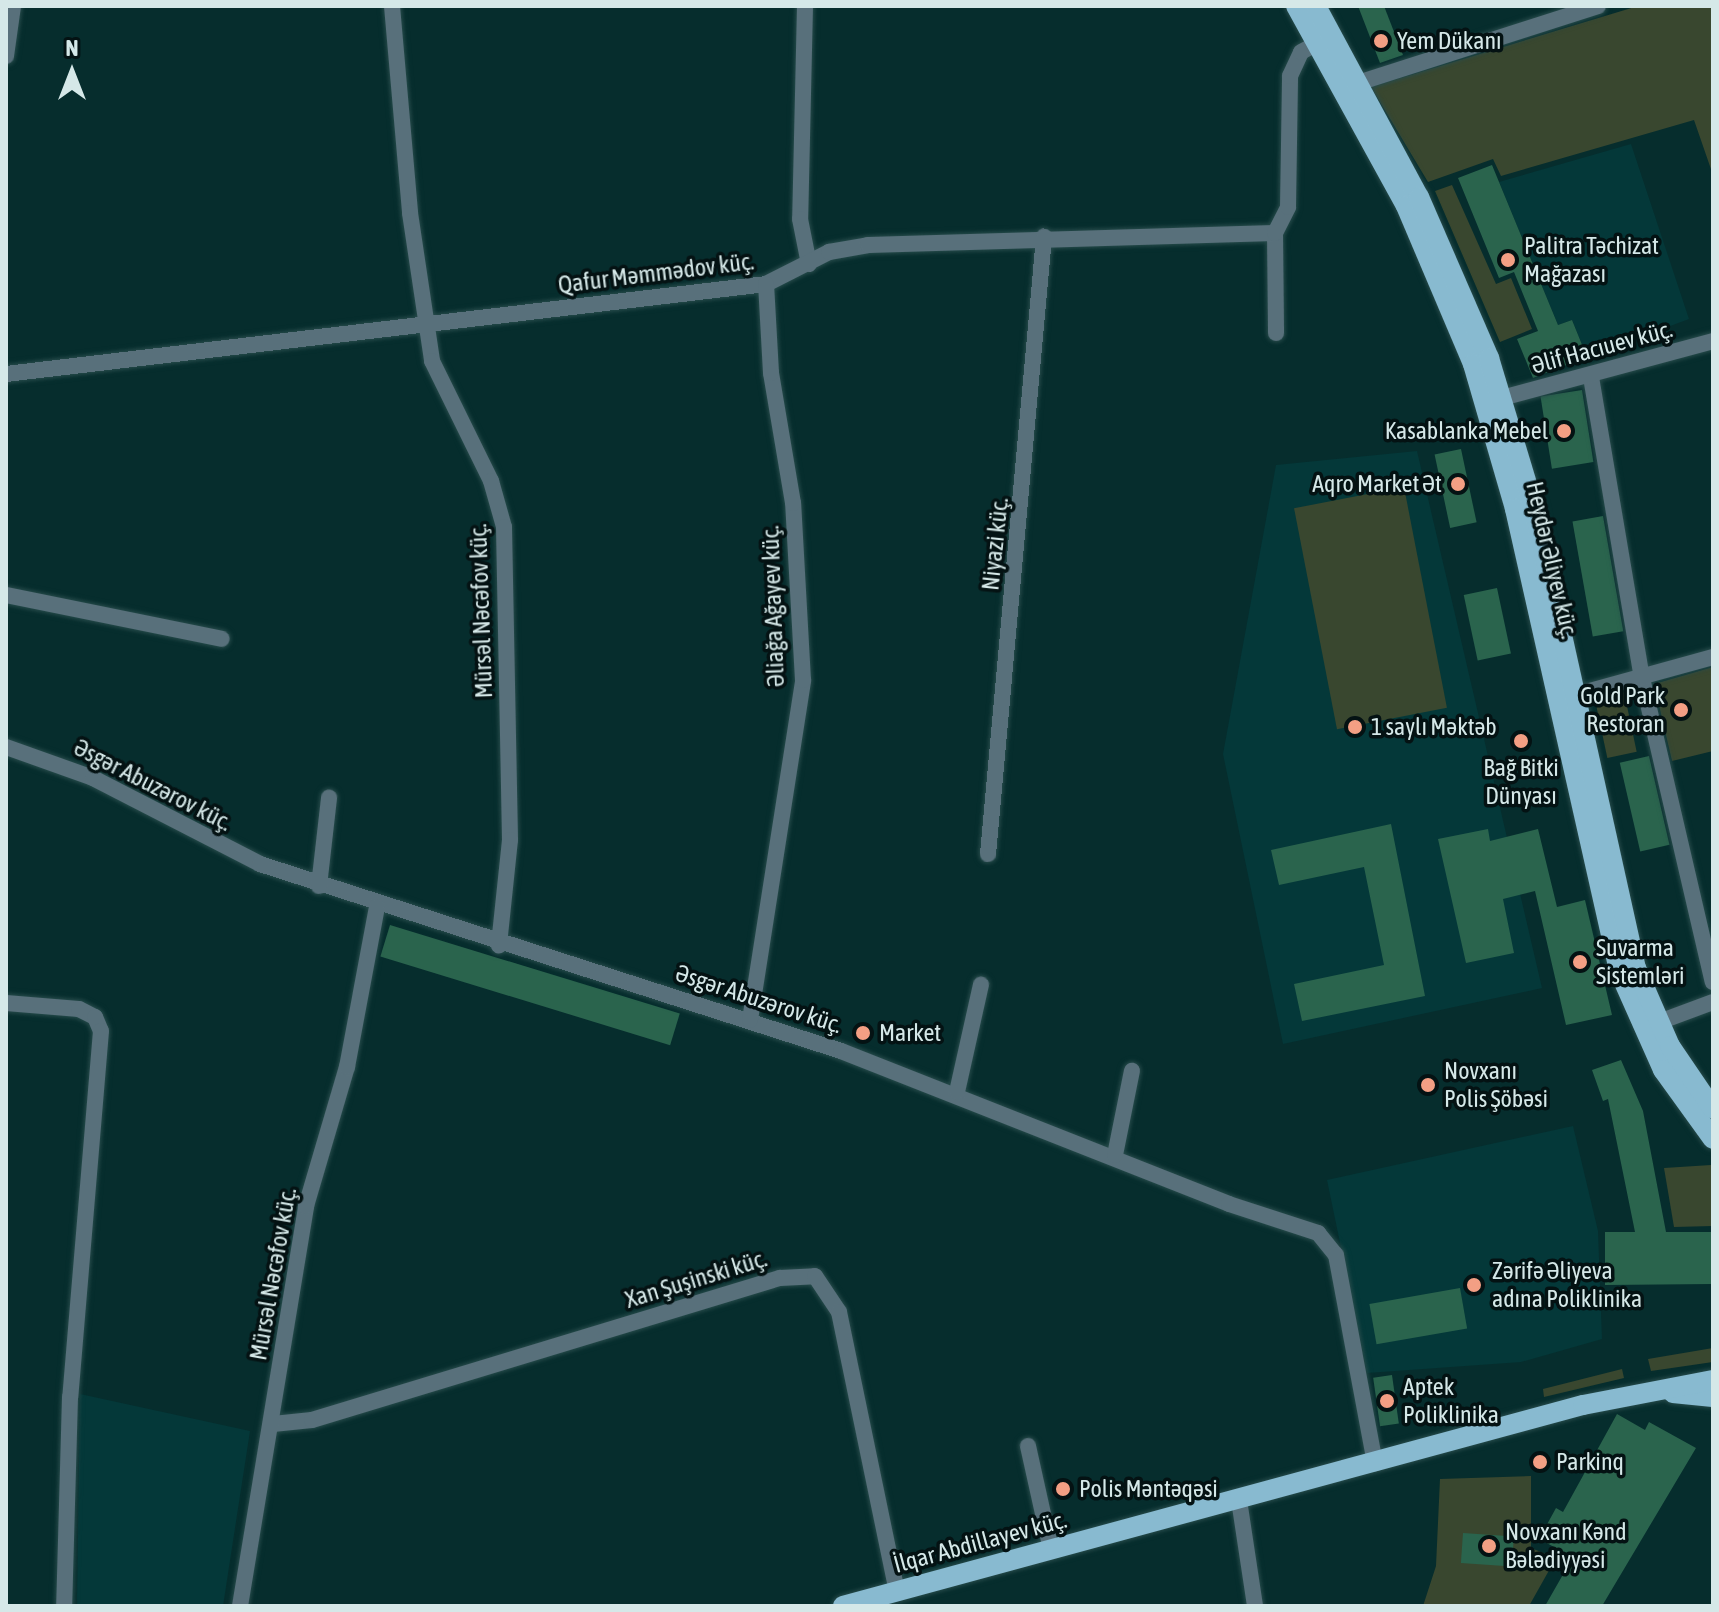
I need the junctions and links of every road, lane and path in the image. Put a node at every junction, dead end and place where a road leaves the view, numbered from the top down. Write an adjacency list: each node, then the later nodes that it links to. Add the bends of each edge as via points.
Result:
1 (13, 6): 8 (street)
2 (392, 6): 14 (street, Mürsəl Nəcəfov küç.)
3 (805, 6): 12 (street, via 800,219)
4 (1296, 6): 7 (main road, Heydər Əliyev küç.)
5 (1316, 6): 7 (main road, Heydər Əliyev küç.)
6 (1598, 6): 9 (street)
7 (1324, 39): 9 (main road, Heydər Əliyev küç.); 10 (street, via 1301,52 1290,76 1288,207); 19 (main road, Heydər Əliyev küç.)
8 (6, 56)
9 (1358, 83): 19 (main road, Heydər Əliyev küç., via 1449,260)
10 (1275, 233): 11 (street, Qafur Məmmədov küç.); 15 (street)
11 (1044, 237): 12 (street, Qafur Məmmədov küç., via 868,245); 27 (street, Niyazi küç.)
12 (809, 264): 13 (street, Qafur Məmmədov küç.)
13 (766, 284): 14 (street, Qafur Məmmədov küç.); 35 (street, Əliağa Ağayev küç., via 771,373 793,503 803,680)
14 (426, 326): 17 (street, Qafur Məmmədov küç.); 30 (street, Mürsəl Nəcəfov küç., via 440,386 491,481 504,527 510,840)
15 (1276, 333)
16 (1713, 341): 18 (street, Əlif Hacıuev küç.)
17 (6, 374)
18 (1591, 377): 19 (street, Əlif Hacıuev küç.); 23 (street)
19 (1494, 400): 24 (main road, Heydər Əliyev küç.)
20 (6, 595): 21 (street)
21 (222, 639)
22 (1713, 657): 23 (street)
23 (1642, 678): 24 (street); 31 (street)
24 (1565, 698): 36 (main road, Heydər Əliyev küç., via 1610,936)
25 (6, 747): 28 (street, Əsgər Abuzərov küç., via 78,772 223,848)
26 (329, 798): 28 (street)
27 (988, 854)
28 (319, 886): 29 (street, Əsgər Abuzərov küç.)
29 (377, 907): 30 (street, Əsgər Abuzərov küç.); 45 (street, Mürsəl Nəcəfov küç., via 347,1067 306,1206)
30 (499, 945): 35 (street, Əsgər Abuzərov küç.)
31 (1713, 982)
32 (981, 985): 38 (street)
33 (1713, 1002): 36 (street)
34 (6, 1003): 51 (street, via 79,1009 95,1017 101,1031 70,1397)
35 (750, 1020): 38 (street, Əsgər Abuzərov küç.)
36 (1650, 1025): 39 (main road, Heydər Əliyev küç.); 40 (main road, Heydər Əliyev küç., via 1668,1077)
37 (1132, 1071): 41 (street)
38 (957, 1092): 41 (street, Əsgər Abuzərov küç.)
39 (1713, 1109)
40 (1713, 1139)
41 (1115, 1155): 47 (street, Əsgər Abuzərov küç., via 1327,1239)
42 (1713, 1383): 43 (main road)
43 (1641, 1392): 44 (main road); 47 (main road, İlqar Abdillayev küç.)
44 (1713, 1397)
45 (273, 1424): 50 (street, Xan Şuşinski küç., via 312,1420 780,1278 815,1276 839,1312); 52 (street, Mürsəl Nəcəfov küç.)
46 (1028, 1446): 49 (street)
47 (1375, 1463): 48 (main road, İlqar Abdillayev küç.)
48 (1239, 1500): 49 (main road, İlqar Abdillayev küç.); 54 (street)
49 (1051, 1550): 50 (main road, İlqar Abdillayev küç.)
50 (897, 1592): 53 (main road, İlqar Abdillayev küç.)
51 (64, 1606)
52 (240, 1606)
53 (843, 1606)
54 (1255, 1606)

